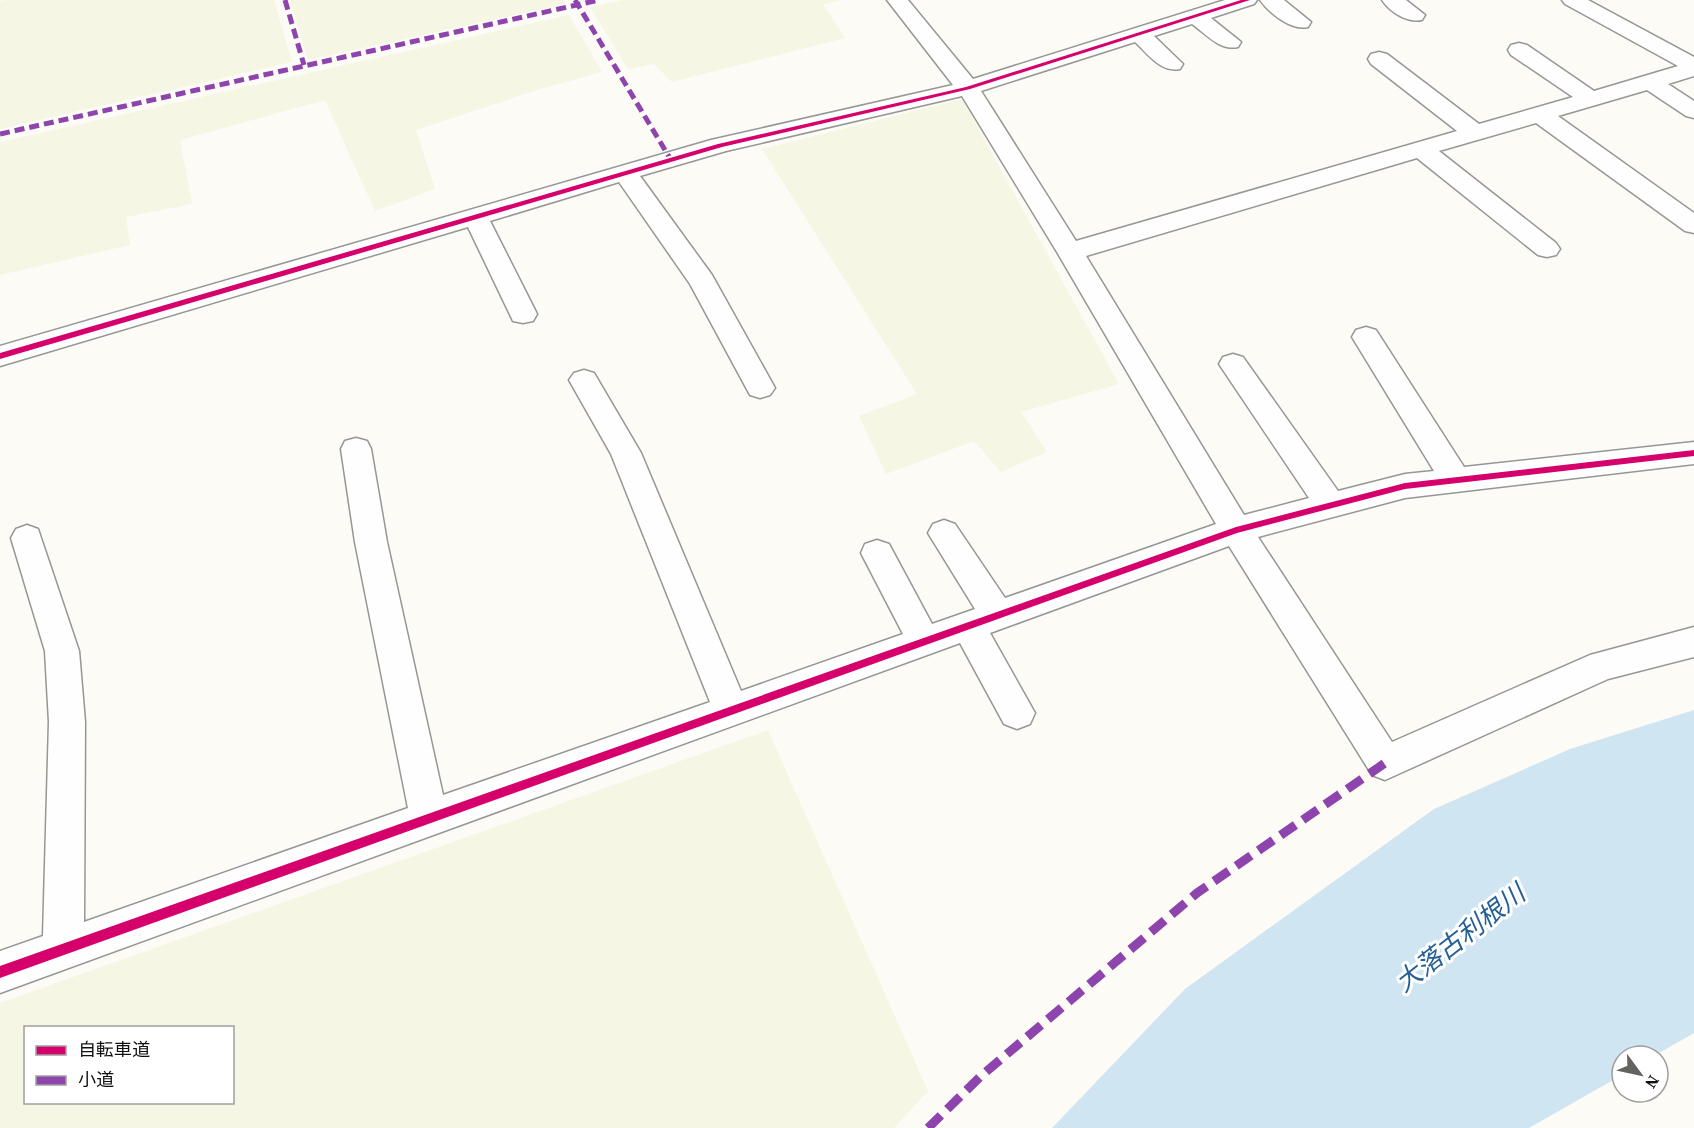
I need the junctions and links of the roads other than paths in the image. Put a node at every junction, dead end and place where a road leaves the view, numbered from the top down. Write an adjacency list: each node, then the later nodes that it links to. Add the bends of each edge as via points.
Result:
1 (897, 0): 17 (street)
2 (1247, 0): 8 (street)
3 (1270, 0): 9 (street)
4 (1392, 0): 7 (street)
5 (1606, 0): 6 (street)
6 (1579, 4): 15 (street)
7 (1414, 15)
8 (1195, 16): 10 (street); 11 (street)
9 (1300, 22)
10 (1139, 34): 14 (street); 17 (street)
11 (1230, 42)
12 (1519, 50): 18 (street)
13 (1379, 59): 21 (street)
14 (1172, 64)
15 (1694, 67): 16 (street)
16 (1650, 82): 18 (street); 19 (street)
17 (968, 88): 23 (street, via 720,145); 27 (street)
18 (1591, 99): 20 (street)
19 (1694, 111)
20 (1539, 114): 21 (street); 25 (street)
21 (1475, 133): 22 (street)
22 (1421, 149): 26 (street); 27 (street)
23 (625, 174): 24 (street); 33 (street, via 702,281)
24 (476, 218): 28 (street); 30 (street)
25 (1694, 225)
26 (1547, 249)
27 (1070, 252): 38 (street)
28 (523, 314)
29 (1366, 337): 36 (street)
30 (0, 356)
31 (1233, 364): 37 (street)
32 (584, 380): 45 (street, via 626,453)
33 (760, 388)
34 (356, 449): 47 (street, via 371,542)
35 (1694, 453): 36 (street)
36 (1456, 480): 37 (street, via 1405,486)
37 (1332, 505): 38 (street)
38 (1236, 530): 42 (street); 44 (street, via 1385,763 1602,666)
39 (944, 533): 42 (street)
40 (27, 538): 48 (street, via 62,651 66,722)
41 (877, 552): 43 (street)
42 (982, 620): 43 (street); 46 (street)
43 (924, 641): 45 (street)
44 (1694, 642)
45 (731, 710): 47 (street)
46 (1017, 713)
47 (429, 818): 48 (street)
48 (63, 949): 49 (street)
49 (0, 972)

